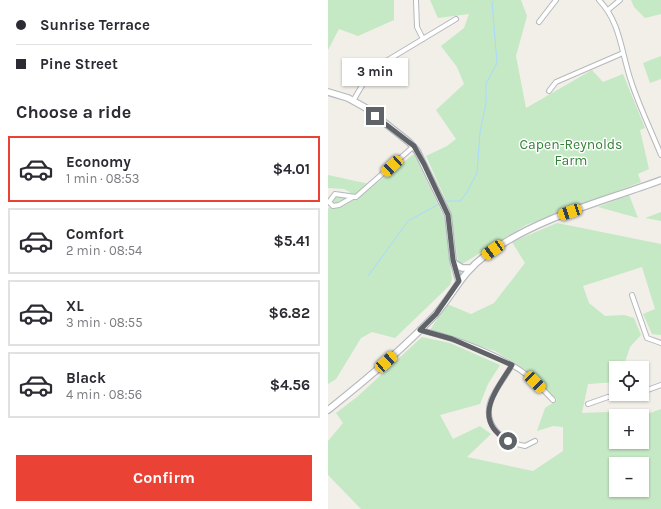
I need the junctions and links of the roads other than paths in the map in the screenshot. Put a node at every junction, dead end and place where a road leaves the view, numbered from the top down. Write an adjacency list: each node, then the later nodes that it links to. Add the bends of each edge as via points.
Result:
1 (556, 0): 7 (street)
2 (598, 0): 5 (street)
3 (620, 0): 5 (street)
4 (416, 1): 8 (street, via 415,21)
5 (608, 10): 9 (street, via 617,28)
6 (456, 19): 8 (street)
7 (539, 22)
8 (423, 39): 12 (street, via 378,66 367,77)
9 (623, 53): 10 (street, via 556,82); 14 (street, via 633,87)
10 (549, 91)
11 (328, 92): 12 (main road)
12 (354, 101): 13 (main road)
13 (414, 146): 16 (street, via 370,186); 17 (main road, via 448,215)
14 (661, 155)
15 (661, 180): 18 (main road, via 536,226 500,245)
16 (353, 197): 16 (street, via 339,206 333,206 330,202 335,194)
17 (454, 263): 18 (main road, via 462,268); 19 (main road)
18 (471, 268): 19 (main road)
19 (459, 281): 21 (main road, via 436,314)
20 (632, 295): 22 (street, via 647,338)
21 (420, 330): 23 (street, via 452,339); 29 (main road, via 375,372)
22 (661, 343)
23 (512, 365): 27 (street); 30 (street, via 493,396 489,419 495,430 508,441 525,446)
24 (661, 385): 25 (street)
25 (649, 389)
26 (609, 397): 28 (street)
27 (554, 400)
28 (588, 404)
29 (328, 410)
30 (535, 441)

